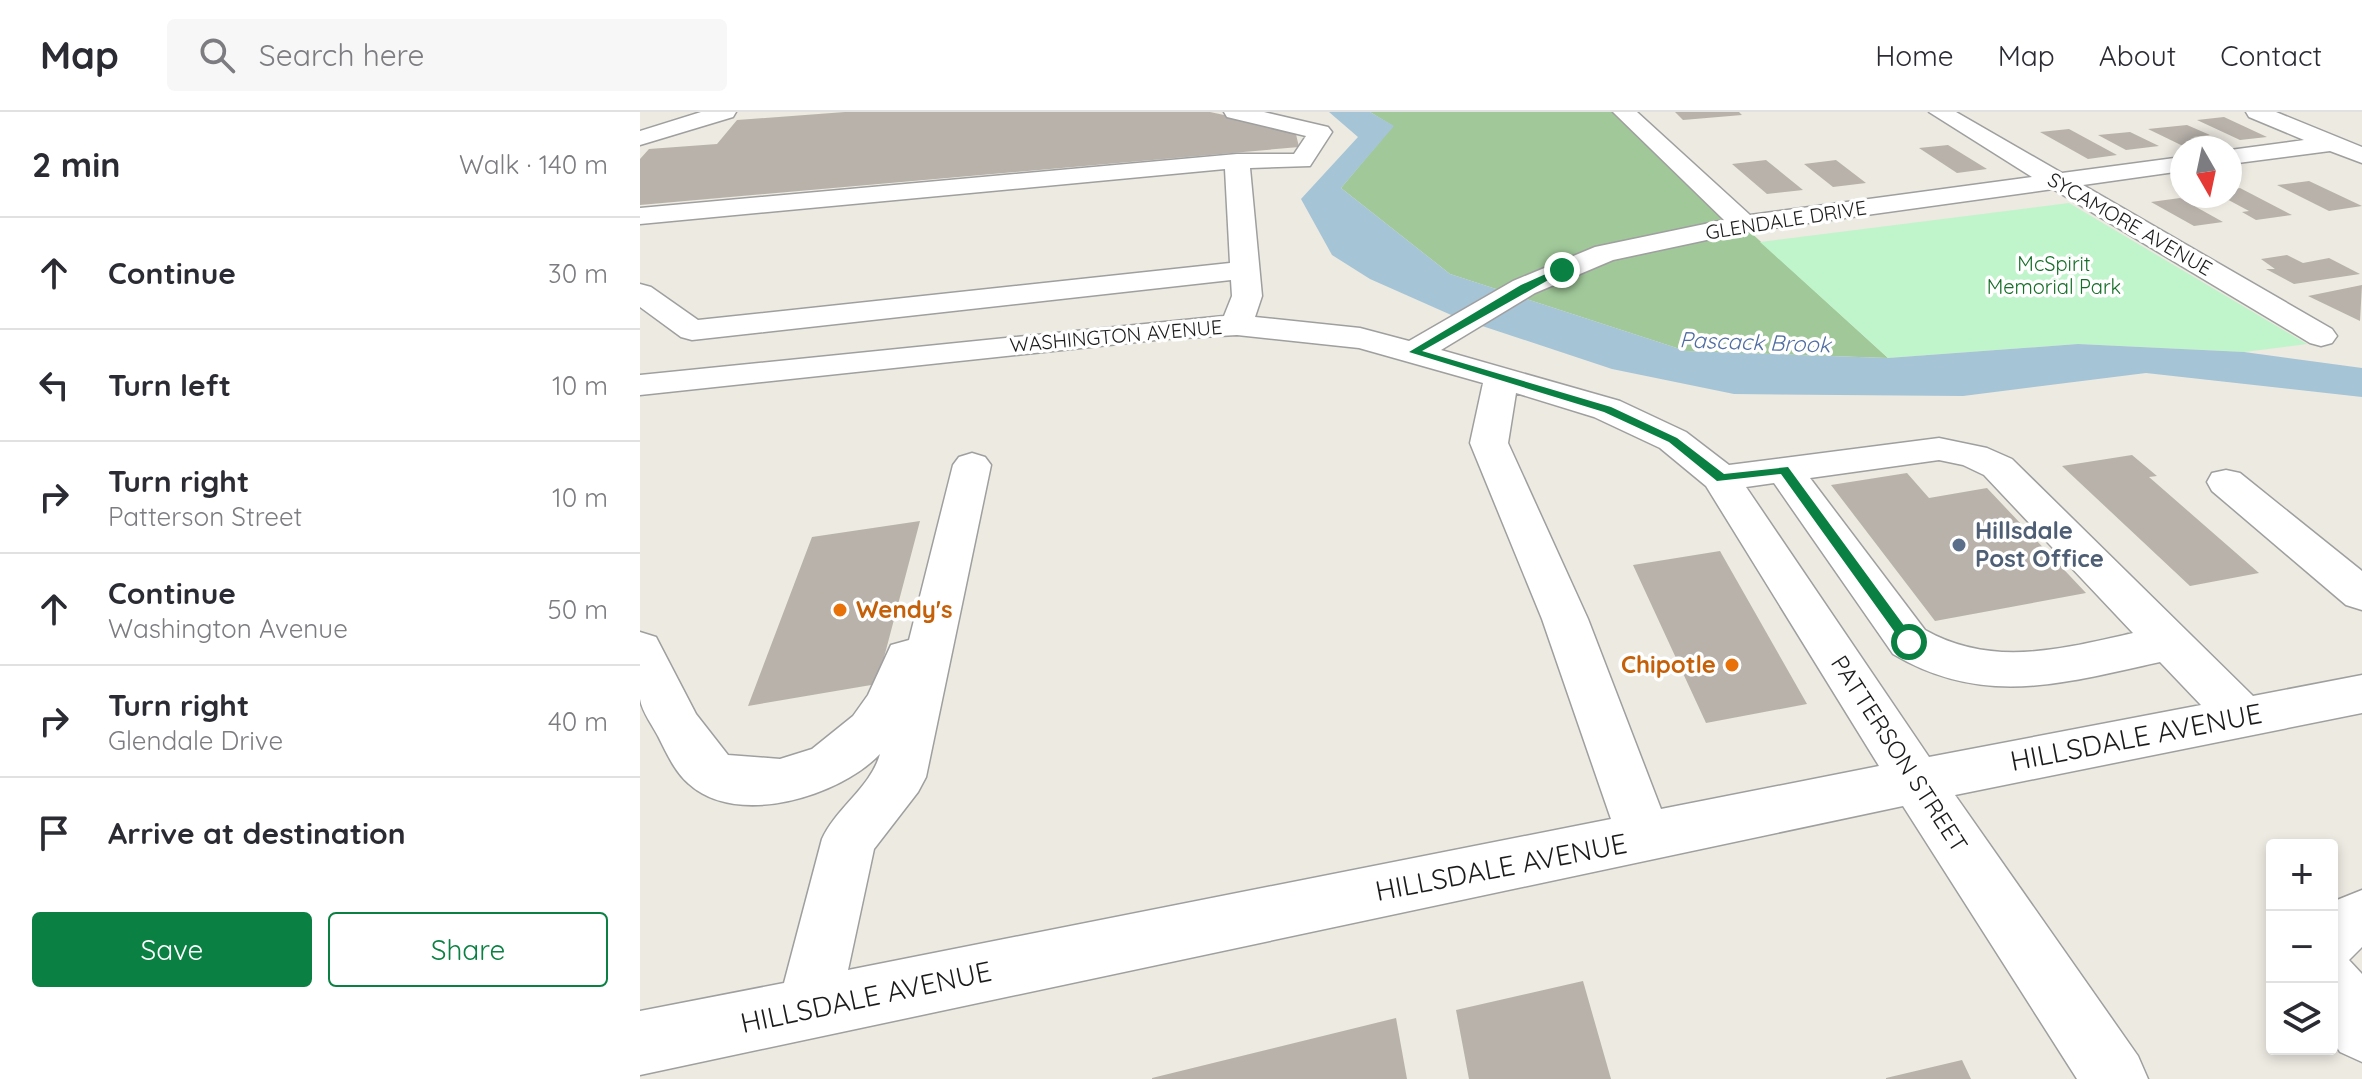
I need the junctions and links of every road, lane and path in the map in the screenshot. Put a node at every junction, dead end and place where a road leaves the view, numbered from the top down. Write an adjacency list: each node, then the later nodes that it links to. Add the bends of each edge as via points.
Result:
1 (725, 112): 6 (street)
2 (1235, 112): 10 (street, via 1320,132 1301,161)
3 (1624, 112): 14 (street)
4 (1940, 112): 12 (street, SYCAMORE AVENUE)
5 (2257, 112): 7 (street)
6 (640, 138)
7 (2332, 143): 8 (street); 9 (street)
8 (2242, 155)
9 (2362, 156)
10 (1237, 161): 13 (street); 15 (street)
11 (2170, 166): 12 (street, GLENDALE DRIVE)
12 (2057, 181): 14 (street, GLENDALE DRIVE); 18 (street, SYCAMORE AVENUE)
13 (640, 216)
14 (1744, 224): 19 (street, GLENDALE DRIVE, via 1605,253 1524,287)
15 (1245, 270): 16 (street, via 692,330); 17 (street, via 1247,296)
16 (640, 293)
17 (1237, 325): 19 (street, WASHINGTON AVENUE, via 1360,338); 21 (street, WASHINGTON AVENUE)
18 (2321, 336)
19 (1414, 352): 20 (street, WASHINGTON AVENUE)
20 (1501, 377): 22 (street, WASHINGTON AVENUE, via 1607,409); 34 (street, via 1489,443 1565,619)
21 (640, 385)
22 (1673, 440): 25 (street, PATTERSON STREET)
23 (972, 465): 27 (street)
24 (1784, 470): 25 (street); 29 (street, via 1939,449 1974,456 1998,467); 29 (street, via 1909,642 1931,659 2008,671)
25 (1721, 478): 33 (street, PATTERSON STREET)
26 (2226, 482): 28 (street)
27 (954, 540): 30 (street, via 935,561 899,688 861,745 817,773 776,784 734,781 705,768); 38 (street, via 900,777 849,839)
28 (2362, 594)
29 (2168, 643): 32 (street)
30 (640, 649)
31 (2362, 694): 32 (street, HILLSDALE AVENUE)
32 (2242, 716): 33 (street, HILLSDALE AVENUE)
33 (1916, 781): 34 (street, HILLSDALE AVENUE); 41 (street, PATTERSON STREET)
34 (1645, 838): 38 (street, HILLSDALE AVENUE)
35 (2362, 918): 36 (street)
36 (2338, 928)
37 (2338, 992): 39 (street)
38 (808, 1010): 40 (street, HILLSDALE AVENUE)
39 (2362, 1030)
40 (640, 1043)
41 (2115, 1079)

